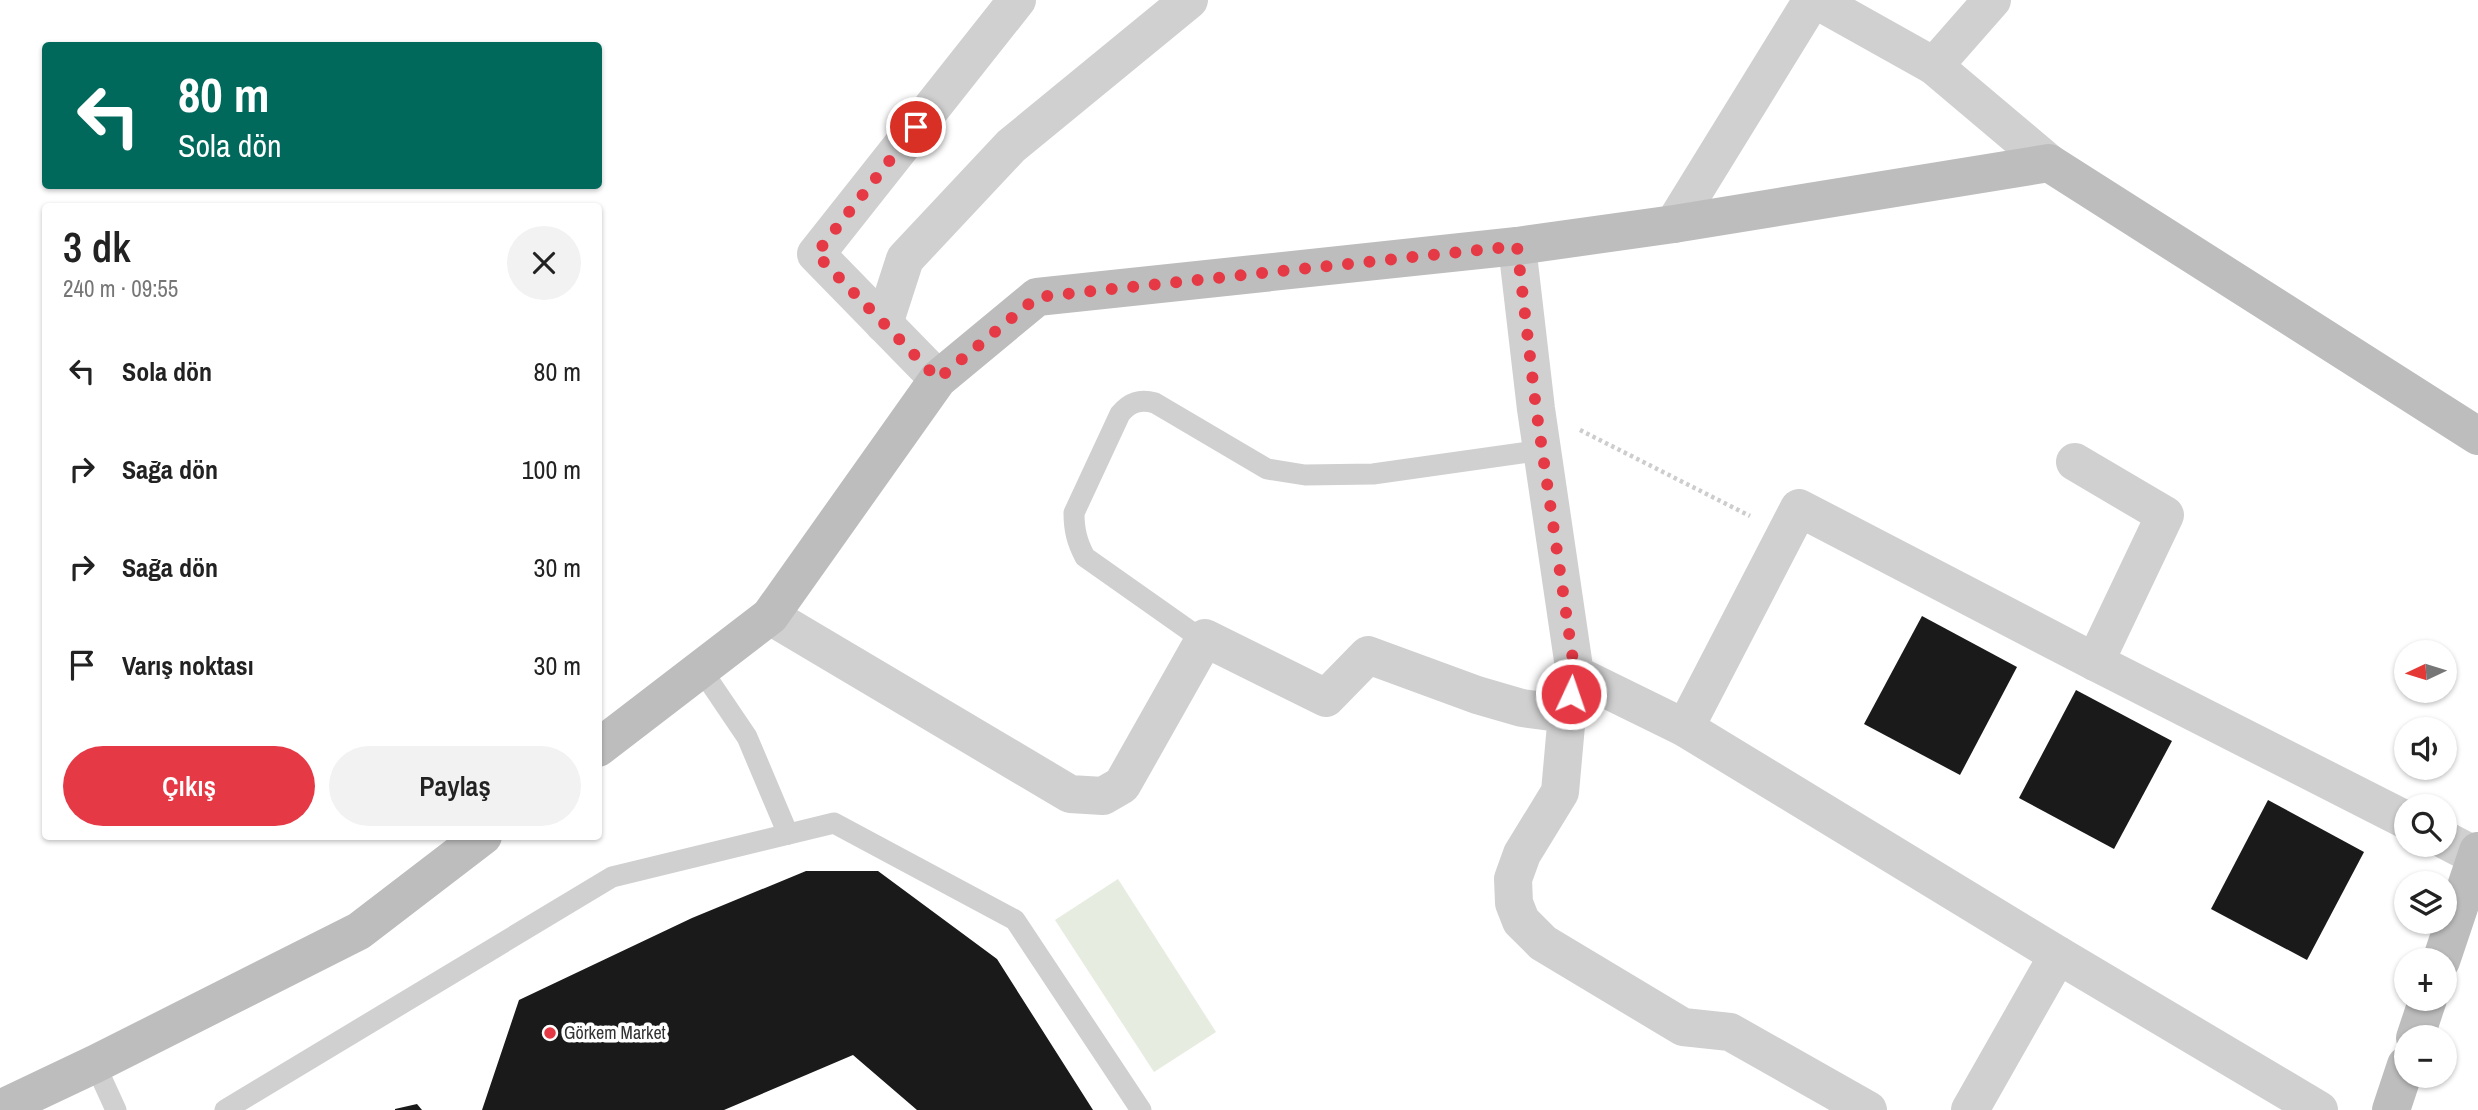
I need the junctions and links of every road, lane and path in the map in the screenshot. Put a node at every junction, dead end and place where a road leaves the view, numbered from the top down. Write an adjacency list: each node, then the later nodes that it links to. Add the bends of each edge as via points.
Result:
1 (1017, 0): 9 (street, via 816,254)
2 (1189, 0): 9 (street, via 993,165 905,259)
3 (1814, 0): 5 (street); 7 (street)
4 (1992, 0): 5 (street)
5 (1934, 66): 6 (street)
6 (2049, 163): 7 (street); 12 (street)
7 (1674, 225): 8 (street)
8 (1517, 246): 10 (street, via 1037,297); 11 (street)
9 (884, 324): 10 (street)
10 (938, 379): 16 (street)
11 (1536, 408): 13 (street); 15 (path)
12 (2478, 436)
13 (1543, 450): 17 (lane, via 1373,474 1305,475 1267,469 1155,403 1136,401 1126,406 1074,513 1074,531 1085,557); 20 (street)
14 (2076, 462): 18 (street, via 2165,515)
15 (1786, 534): 18 (street, via 1799,508); 22 (street)
16 (770, 616): 17 (street, via 1070,794 1103,796 1122,785); 19 (street)
17 (1205, 638): 21 (street, via 1326,698 1368,655 1477,695)
18 (2095, 662): 24 (street)
19 (701, 669): 23 (street); 25 (lane, via 747,737)
20 (1575, 674): 21 (street); 22 (street)
21 (1567, 714): 36 (street, via 1560,793 1522,854 1513,879 1521,922 1543,943 1683,1027 1730,1032)
22 (1685, 728): 29 (street)
23 (602, 745)
24 (2394, 814)
25 (788, 834): 34 (lane, via 612,877); 35 (lane, via 834,822 1015,920)
26 (478, 840): 30 (street, via 359,931)
27 (2466, 849): 28 (street)
28 (2444, 948)
29 (2058, 955): 37 (street); 38 (street)
30 (95, 1064): 32 (street); 33 (lane)
31 (2398, 1088): 39 (street)
32 (0, 1109)
33 (116, 1110)
34 (225, 1110)
35 (1141, 1110)
36 (1868, 1110)
37 (1970, 1110)
38 (2319, 1110)
39 (2391, 1110)

